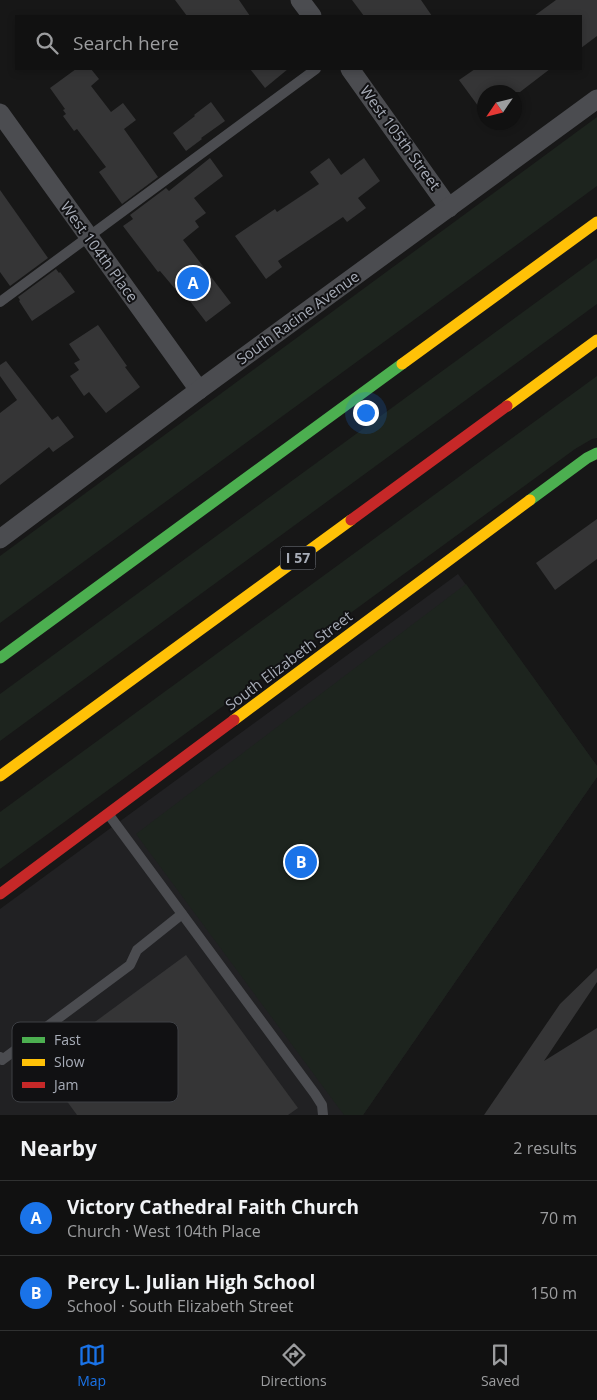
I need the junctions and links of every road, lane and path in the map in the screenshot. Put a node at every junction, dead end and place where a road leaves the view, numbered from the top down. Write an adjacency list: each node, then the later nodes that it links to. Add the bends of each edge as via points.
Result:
1 (300, 0): 2 (street)
2 (311, 15)
3 (315, 70): 9 (lane)
4 (351, 70): 7 (street, West 105th Street)
5 (597, 99): 7 (street, South Racine Avenue)
6 (0, 113): 9 (street, West 104th Place)
7 (450, 208): 12 (street, South Racine Avenue)
8 (597, 222): 15 (main road)
9 (89, 236): 10 (lane); 12 (street, West 104th Place)
10 (0, 302)
11 (597, 340): 16 (main road, I 57)
12 (199, 390): 14 (street, South Racine Avenue)
13 (597, 453): 17 (main road, South Elizabeth Street)
14 (0, 539)
15 (0, 658)
16 (0, 776)
17 (108, 814): 18 (main road, South Elizabeth Street); 19 (lane)
18 (0, 894)
19 (182, 914): 20 (lane, via 137,950 130,965); 23 (lane, via 315,1094 322,1105)
20 (53, 1022)
21 (12, 1053): 22 (lane, via 2,1060)
22 (0, 1057)
23 (323, 1115)

